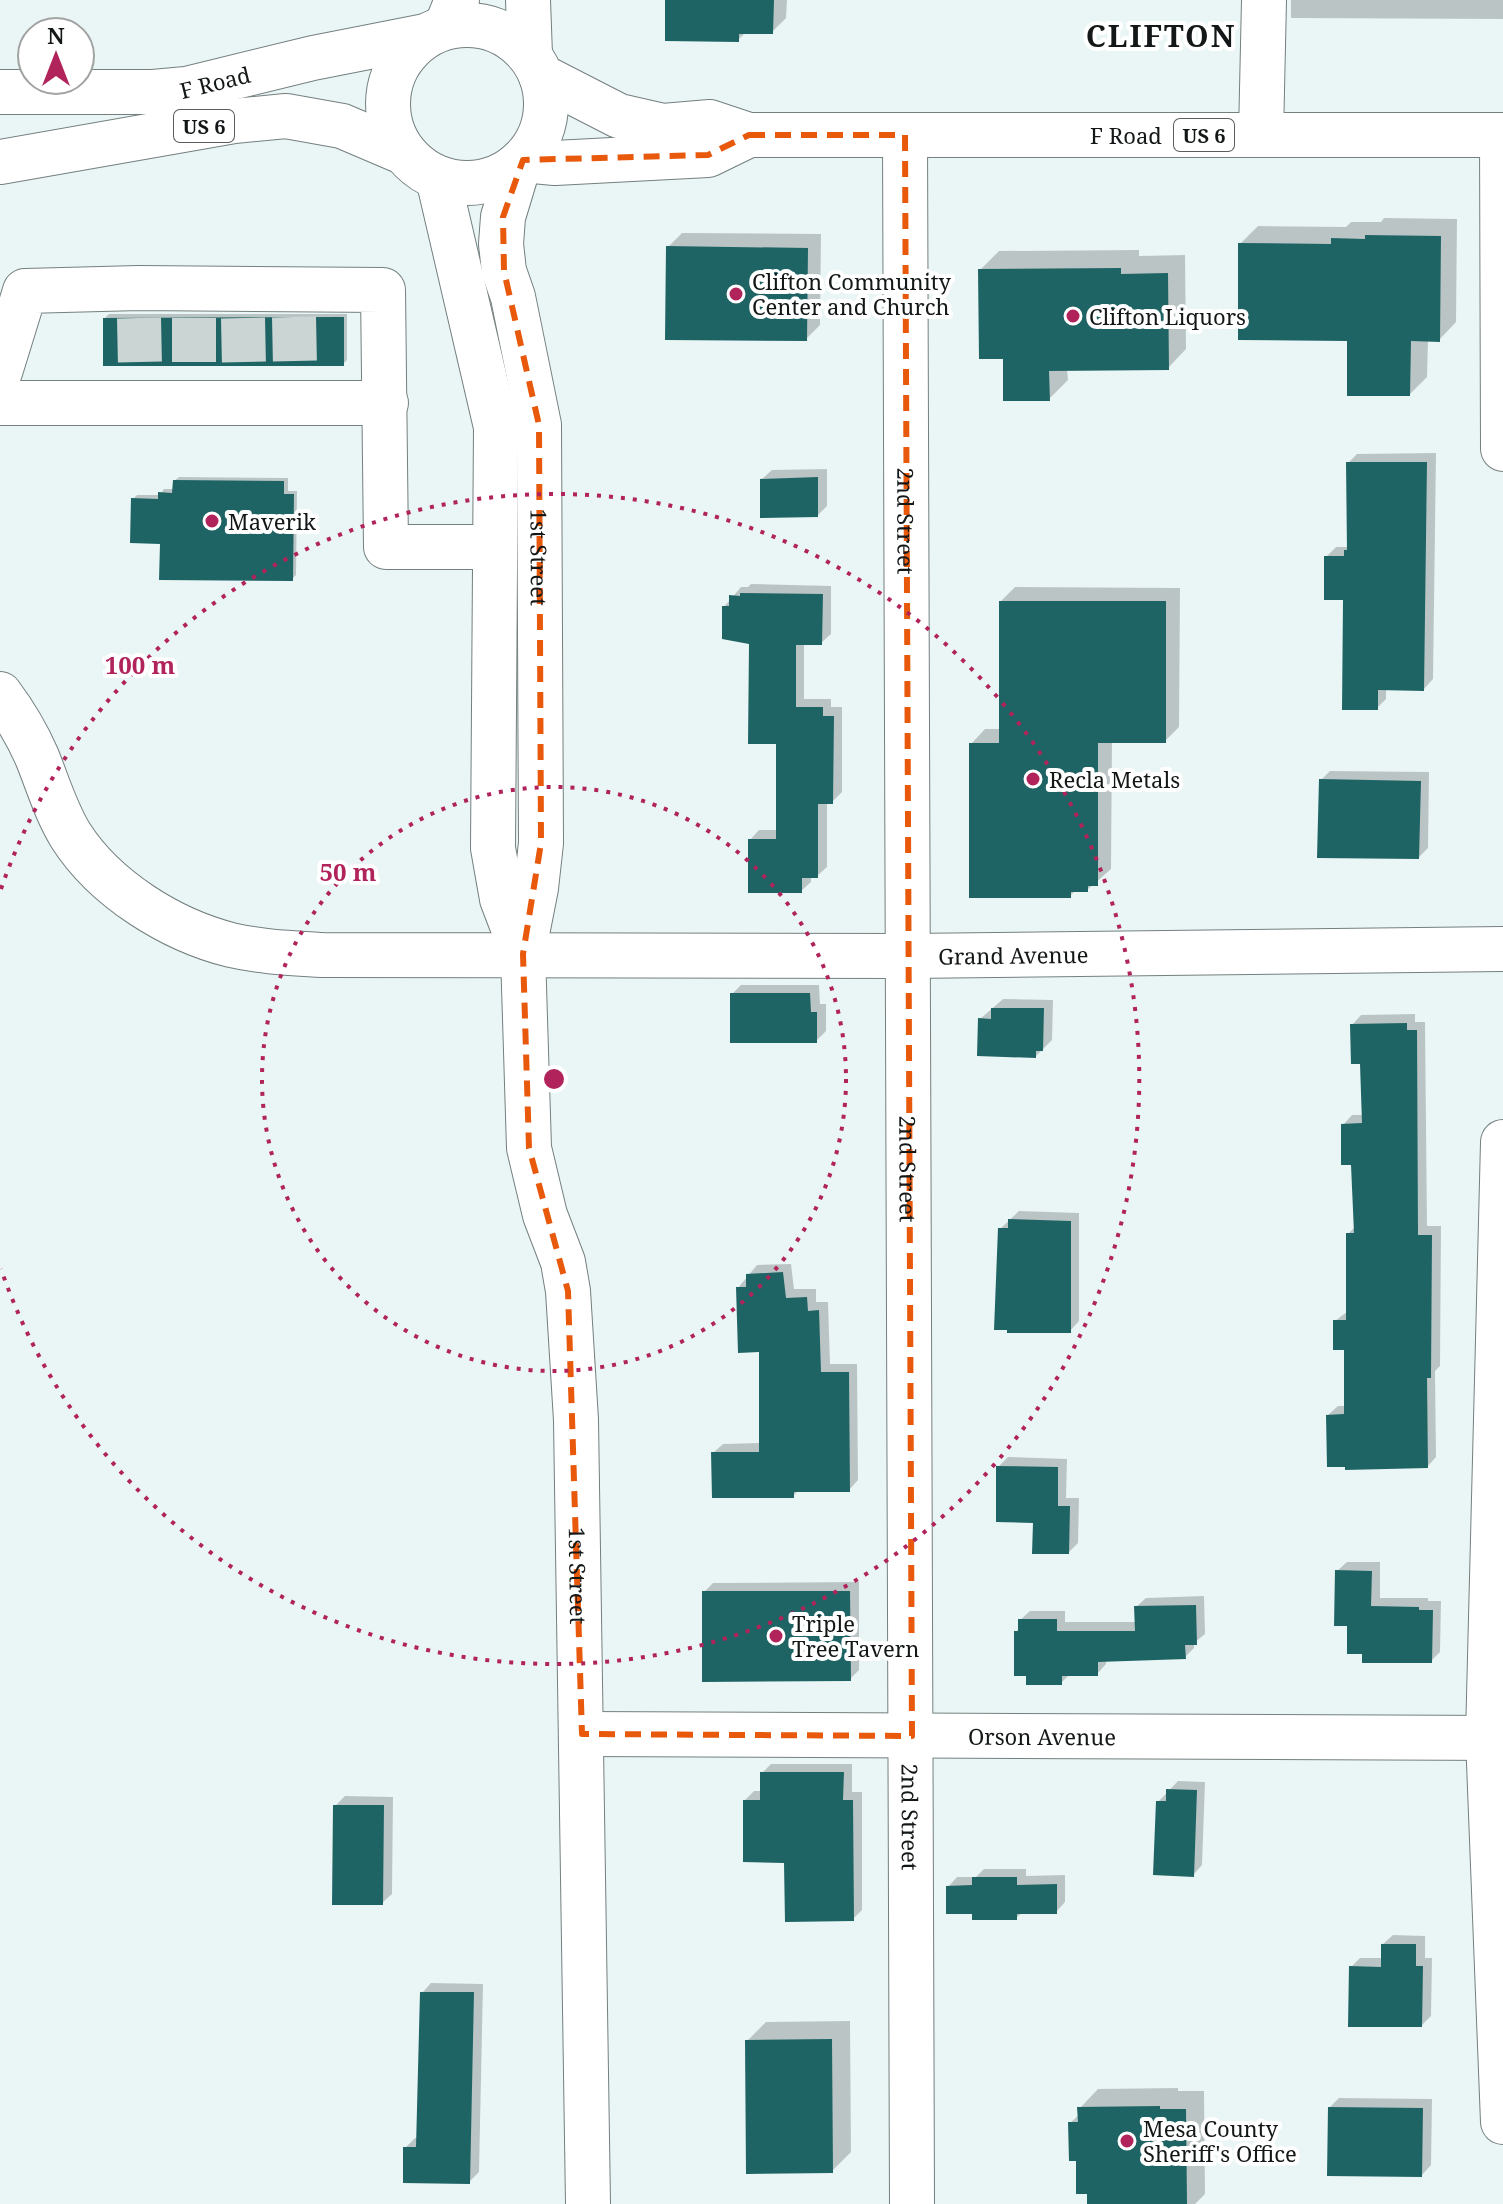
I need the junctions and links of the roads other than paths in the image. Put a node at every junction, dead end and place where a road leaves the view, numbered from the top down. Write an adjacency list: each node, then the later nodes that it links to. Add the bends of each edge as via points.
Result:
1 (528, 0): 4 (street)
2 (1264, 0): 8 (street)
3 (443, 21): 4 (street, US 6, via 491,28 512,39); 5 (street, F Road / US 6, via 186,89); 10 (street, US 6, via 408,50 388,90 392,133)
4 (535, 65): 6 (street, F Road / US 6, via 619,116 663,126 710,122); 12 (street, via 546,98 545,121)
5 (0, 92)
6 (749, 135): 7 (street, F Road / US 6); 12 (street, F Road / US 6, via 708,155)
7 (905, 135): 8 (street, F Road / US 6); 22 (street, 2nd Street)
8 (1261, 135): 9 (street, F Road / US 6)
9 (1502, 135): 17 (street)
10 (403, 152): 11 (street, F Road / US 6, via 342,126 260,117); 13 (street, US 6)
11 (0, 162)
12 (521, 162): 13 (street, US 6, via 484,181); 21 (street, 1st Street, via 503,217 501,244 539,425 541,843)
13 (438, 178): 18 (street, 1st Street, via 496,427)
14 (0, 372): 16 (street, via 25,291 139,303 294,303 383,290)
15 (0, 403): 16 (street, via 140,385 244,384 295,385)
16 (386, 403): 18 (street, via 386,547)
17 (1503, 449)
18 (495, 547): 21 (street, 1st Street, via 493,848 502,899)
19 (0, 694): 21 (street, Grand Avenue, via 18,719 71,836 121,889 189,931 273,952)
20 (1503, 949): 22 (street, Grand Avenue)
21 (523, 954): 22 (street, Grand Avenue); 24 (street, 1st Street, via 529,1148 563,1262 571,1320)
22 (908, 956): 25 (street, 2nd Street)
23 (1503, 1142): 26 (street)
24 (582, 1734): 25 (street, Orson Avenue); 28 (street, 1st Street)
25 (912, 1736): 26 (street, Orson Avenue); 29 (street, 2nd Street)
26 (1495, 1738): 27 (street)
27 (1503, 2122)
28 (588, 2204)
29 (912, 2204)

